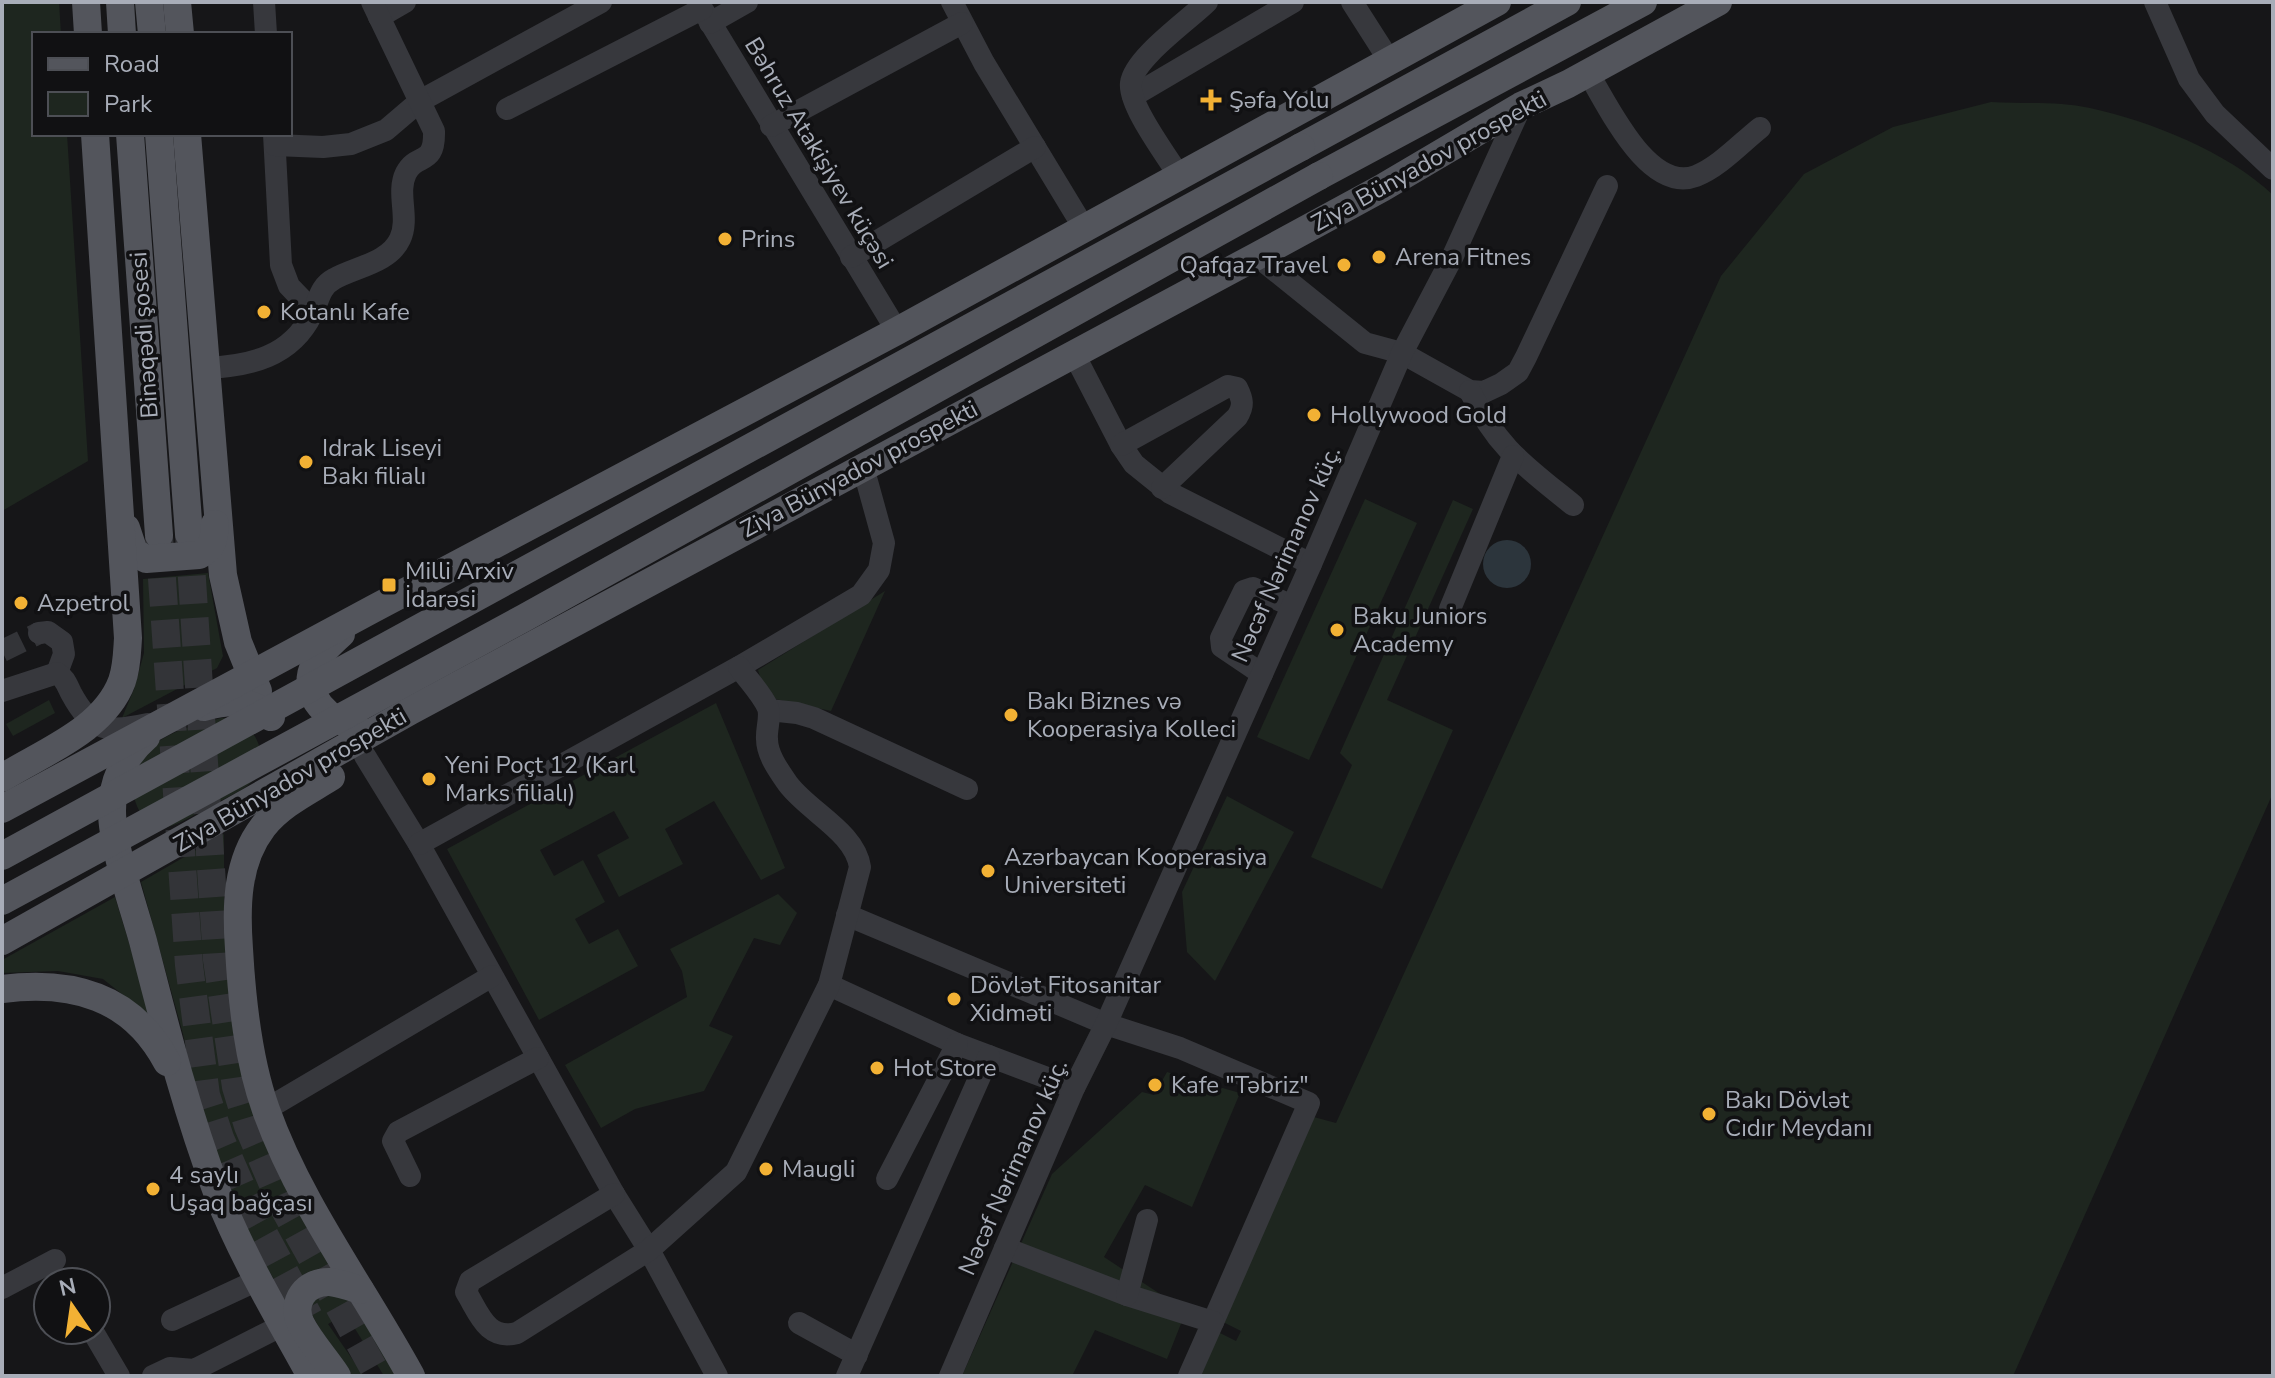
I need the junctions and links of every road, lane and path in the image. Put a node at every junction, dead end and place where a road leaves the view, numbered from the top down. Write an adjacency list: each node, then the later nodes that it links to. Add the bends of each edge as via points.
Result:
1 (86, 2): 21 (main road)
2 (120, 2): 22 (main road)
3 (149, 2): 23 (main road)
4 (177, 2): 24 (main road)
5 (264, 2): 25 (street)
6 (405, 2): 18 (street)
7 (601, 2): 29 (street)
8 (747, 2): 19 (street)
9 (952, 2): 20 (street)
10 (1207, 2): 28 (street, via 1137,67)
11 (1293, 2): 28 (street)
12 (1352, 2): 26 (street)
13 (1497, 2): 26 (main road)
14 (1567, 2): 84 (main road, bridge)
15 (1643, 2): 86 (main road, Ziya Bünyadov prospekti, bridge)
16 (1718, 2): 27 (main road, Ziya Bünyadov prospekti)
17 (2155, 2): 40 (street, via 2189,79 2215,114)
18 (375, 10): 29 (street)
19 (703, 11): 31 (street); 32 (street, Bəhruz Atakişiyev küçəsi)
20 (962, 23): 32 (street); 39 (street)
21 (88, 32)
22 (122, 32)
23 (152, 32)
24 (180, 32)
25 (266, 32)
26 (1389, 60): 41 (main road)
27 (1588, 73): 30 (main road, Ziya Bünyadov prospekti); 33 (street, via 1638,153 1676,178 1694,177 1715,165)
28 (1133, 96): 41 (street)
29 (420, 101): 38 (street, via 386,130 351,144 323,147); 46 (street, via 435,145 408,170 401,239 387,255 332,280 320,291)
30 (1521, 106): 44 (main road, Ziya Bünyadov prospekti); 48 (street, Nəcəf Nərimanov küç.)
31 (507, 109)
32 (771, 126): 45 (street, Bəhruz Atakişiyev küçəsi)
33 (1760, 128)
34 (95, 136): 58 (main road)
35 (130, 136): 60 (main road, Binəqədi şosesi)
36 (159, 136): 59 (main road, Binəqədi şosesi)
37 (187, 136): 50 (main road)
38 (274, 140): 46 (street, via 281,265 289,286)
39 (1035, 147): 43 (street); 45 (street)
40 (2273, 169)
41 (1179, 176): 43 (main road)
42 (1607, 186): 51 (street, via 1518,372 1484,392)
43 (1084, 228): 47 (main road)
44 (1257, 256): 48 (street, via 1347,331 1365,343); 49 (main road, Ziya Bünyadov prospekti)
45 (851, 257): 47 (street, Bəhruz Atakişiyev küçəsi)
46 (314, 312): 50 (street, via 299,337 273,356)
47 (897, 331): 63 (main road)
48 (1402, 353): 51 (street); 61 (street, Nəcəf Nərimanov küç.)
49 (1074, 354): 52 (street); 54 (main road, Ziya Bünyadov prospekti)
50 (205, 368): 56 (main road)
51 (1470, 391): 53 (street, via 1485,423)
52 (1121, 445): 55 (street); 55 (street, via 1228,386 1237,388 1243,400 1237,417)
53 (1513, 456): 57 (street); 64 (street)
54 (863, 467): 66 (street, via 884,543 879,570 861,595); 72 (main road, Ziya Bünyadov prospekti)
55 (1162, 488): 61 (street)
56 (216, 504): 58 (main road, via 213,541 205,552 146,559 134,552); 69 (main road, via 227,601)
57 (1573, 505)
58 (120, 508): 75 (main road, via 126,664 114,697)
59 (189, 534)
60 (159, 535)
61 (1311, 564): 62 (street, Nəcəf Nərimanov küç.)
62 (1292, 606): 68 (street, Nəcəf Nərimanov küç.); 68 (street, via 1248,589 1221,638 1222,647)
63 (373, 609): 69 (main road); 72 (main road, via 323,651 310,683 317,702 339,723 377,723)
64 (1450, 609)
65 (39, 633): 67 (street, via 48,632 62,642)
66 (739, 667): 71 (street); 83 (street)
67 (57, 673): 70 (street); 75 (street)
68 (1262, 674): 92 (street, Nəcəf Nərimanov küç.)
69 (250, 675): 73 (main road); 74 (main road)
70 (2, 691)
71 (769, 710): 79 (street, via 814,718); 87 (street, via 769,752 786,781 848,840 859,858)
72 (410, 711): 76 (main road); 81 (main road, Ziya Bünyadov prospekti)
73 (271, 717): 74 (main road, via 260,708 233,701); 81 (main road, via 282,747 276,770)
74 (165, 721): 75 (street, via 115,730); 77 (street); 78 (main road, via 130,753); 80 (main road)
75 (92, 722): 77 (main road)
76 (365, 756): 83 (street); 98 (main road, via 283,807 253,841 242,868 240,978)
77 (8, 771)
78 (115, 783): 82 (main road, via 122,818 134,841 150,847); 85 (main road, via 112,821)
79 (967, 789)
80 (2, 809)
81 (227, 816): 82 (main road, Ziya Bünyadov prospekti)
82 (187, 838): 85 (main road, Ziya Bünyadov prospekti)
83 (419, 844): 89 (street)
84 (2, 856)
85 (125, 873): 88 (main road, Ziya Bünyadov prospekti); 97 (main road)
86 (2, 901)
87 (847, 915): 90 (street); 92 (street)
88 (2, 941)
89 (492, 976): 95 (street); 98 (street)
90 (829, 985): 93 (street); 104 (street, via 736,1172)
91 (5, 990): 97 (main road, via 51,986 81,991 125,1012 159,1047)
92 (1106, 1024): 96 (street, Nəcəf Nərimanov küç.); 111 (street, via 1180,1048 1309,1103)
93 (957, 1044): 94 (street); 100 (street)
94 (989, 1056): 96 (street); 115 (street)
95 (538, 1058): 99 (street, via 398,1132 393,1141); 101 (street)
96 (1074, 1088): 103 (street, Nəcəf Nərimanov küç.)
97 (186, 1104): 106 (main road, via 218,1193)
98 (265, 1110): 108 (main road, via 285,1157)
99 (410, 1176)
100 (887, 1179)
101 (614, 1194): 104 (street); 104 (street, via 470,1281 466,1292 489,1330 498,1335 517,1333)
102 (1147, 1220): 109 (street)
103 (1005, 1248): 109 (street); 123 (street, Nəcəf Nərimanov küç.)
104 (649, 1250): 121 (street)
105 (55, 1260): 107 (street)
106 (258, 1280): 110 (street); 113 (main road)
107 (2, 1288)
108 (360, 1290): 113 (main road, via 331,1282 311,1286 302,1293); 116 (main road)
109 (1127, 1295): 111 (street)
110 (172, 1320)
111 (1213, 1322): 124 (street)
112 (799, 1323): 115 (street)
113 (292, 1324): 118 (street, via 194,1370 170,1368); 119 (main road); 120 (main road)
114 (101, 1346): 117 (street)
115 (857, 1355): 122 (street)
116 (407, 1371)
117 (119, 1376)
118 (153, 1376)
119 (311, 1376)
120 (337, 1376)
121 (717, 1376)
122 (847, 1376)
123 (950, 1376)
124 (1189, 1376)

